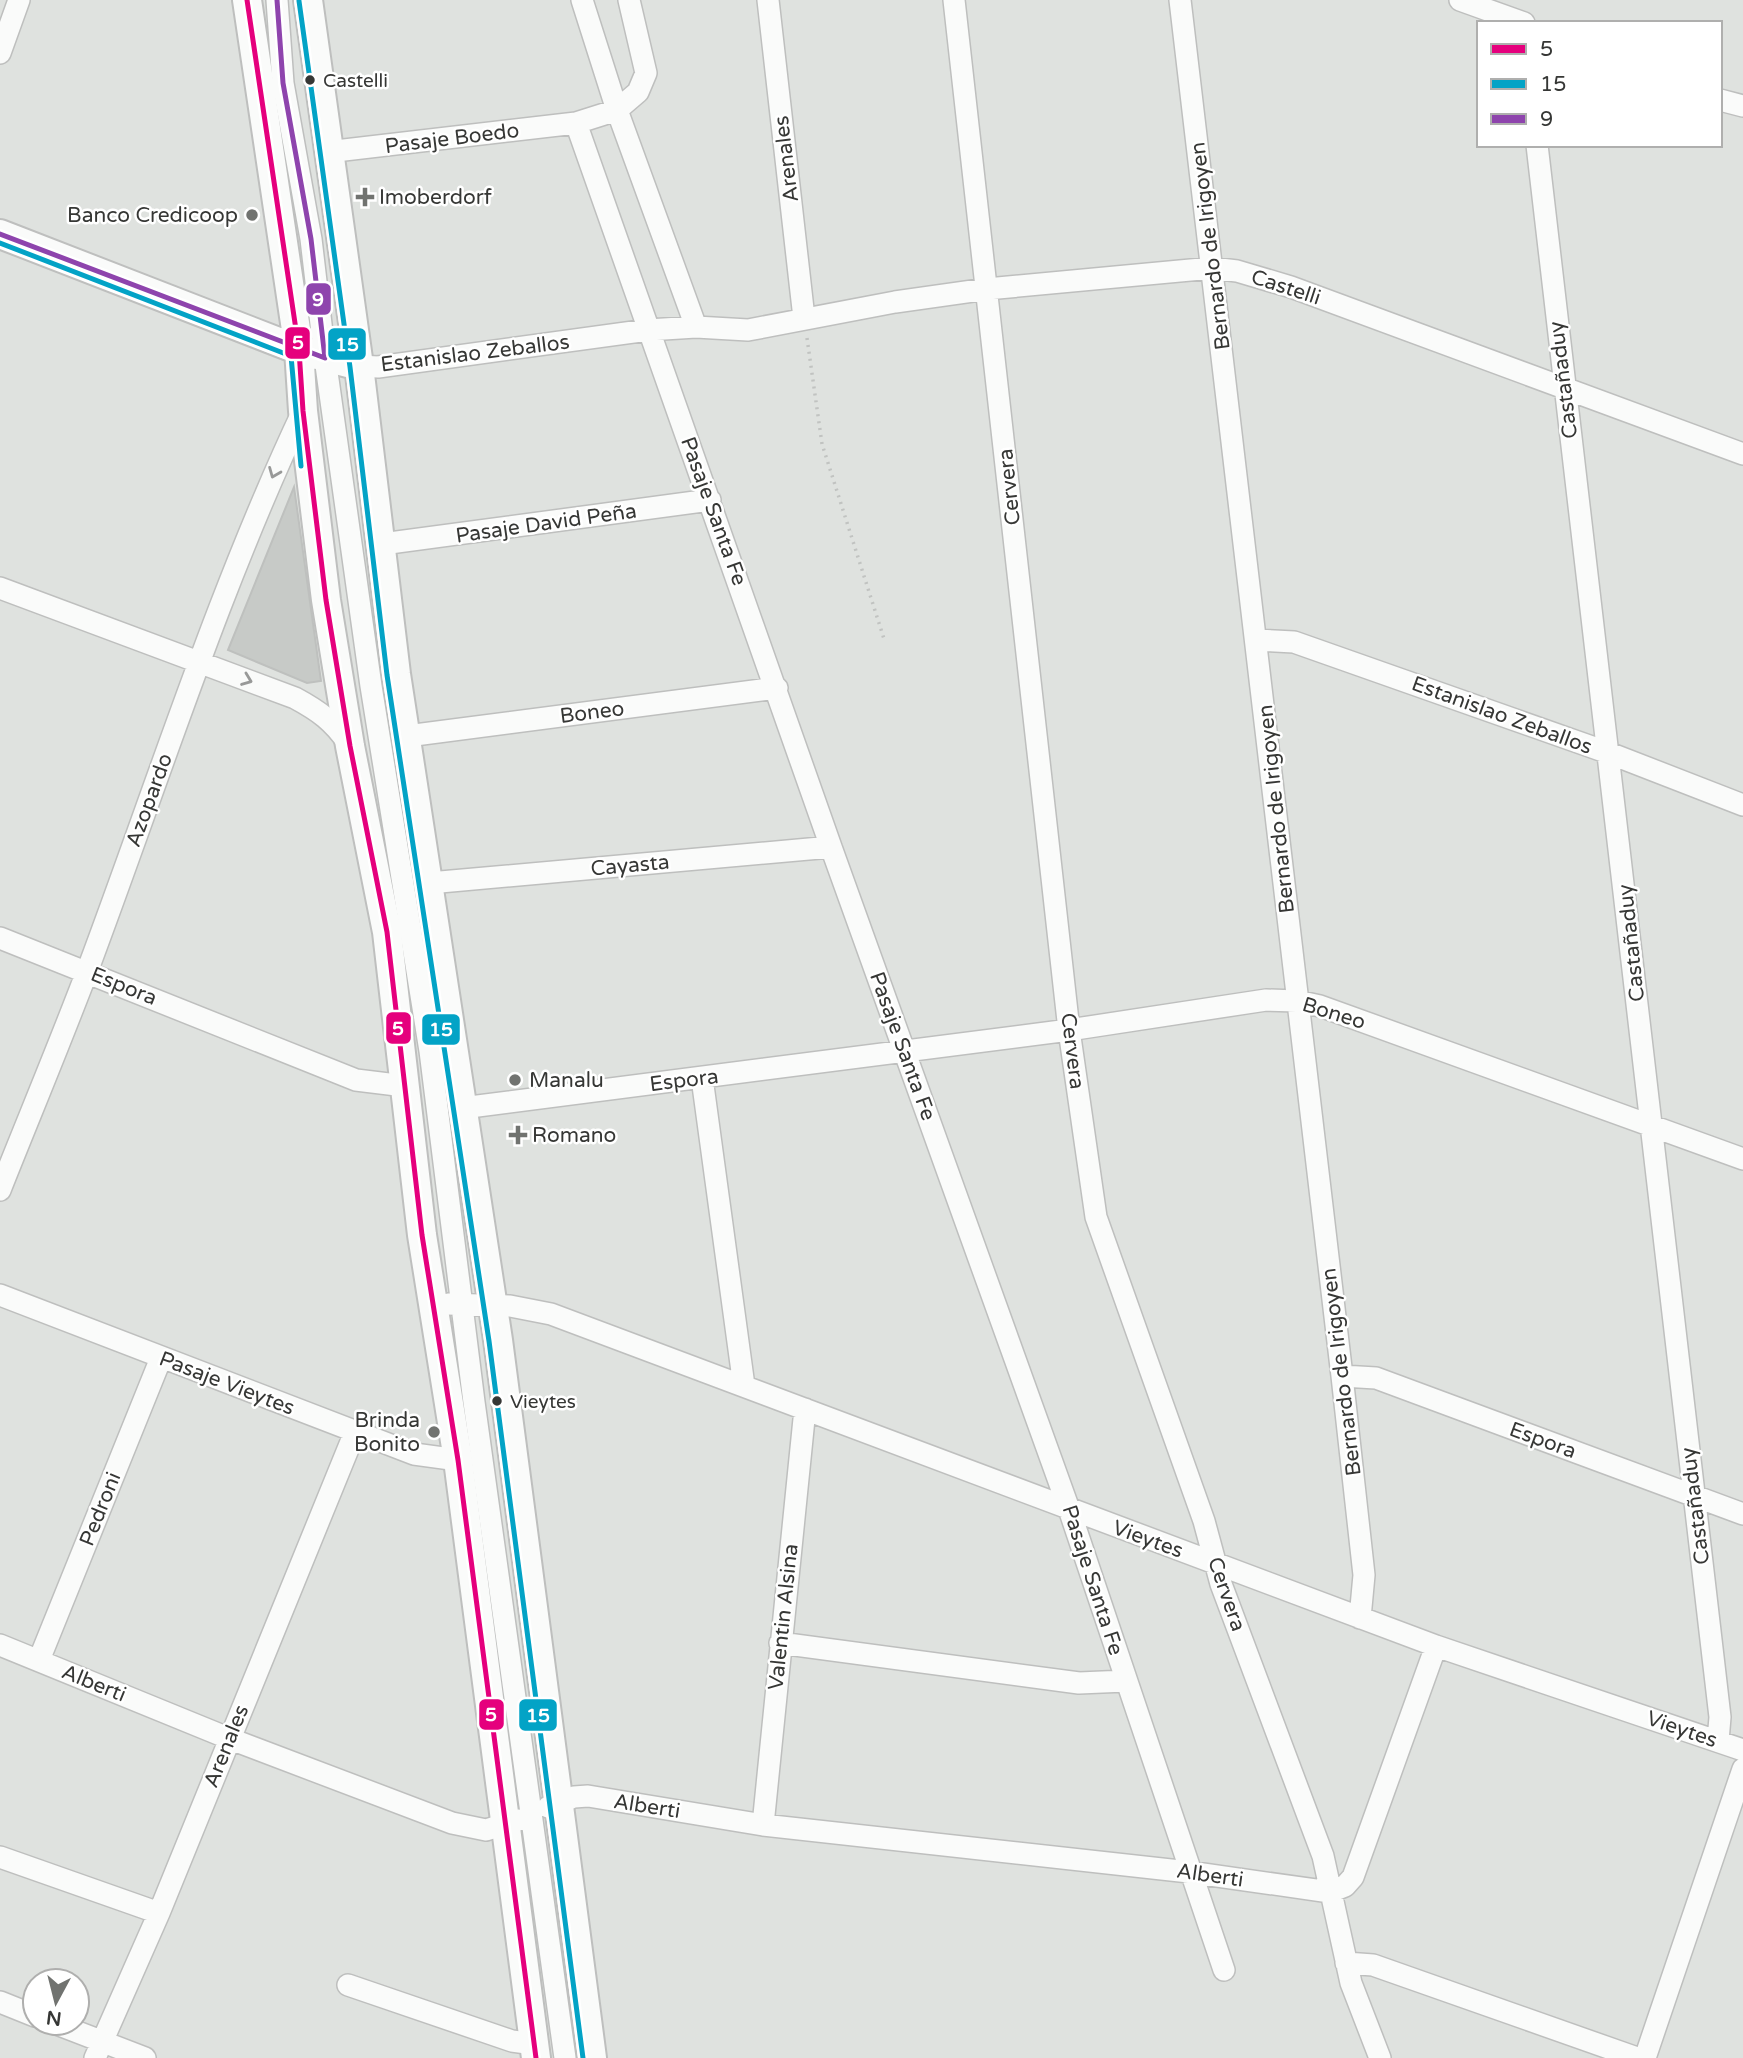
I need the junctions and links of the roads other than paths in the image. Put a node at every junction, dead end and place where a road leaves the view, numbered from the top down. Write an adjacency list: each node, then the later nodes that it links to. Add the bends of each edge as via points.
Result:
1 (19, 0): 14 (street)
2 (247, 0): 27 (main road)
3 (277, 0): 27 (street, via 283,83 312,239)
4 (308, 0): 20 (main road)
5 (582, 0): 17 (street)
6 (629, 0): 17 (street, via 646,73 638,92)
7 (768, 0): 24 (street, Arenales)
8 (954, 0): 23 (street, Cervera)
9 (1180, 0): 22 (street, Bernardo de Irigoyen)
10 (1460, 0): 12 (street)
11 (1520, 0): 13 (street)
12 (1518, 21)
13 (1523, 21)
14 (0, 53)
15 (1722, 101): 16 (street)
16 (1743, 106)
17 (617, 110): 18 (street, Pasaje Boedo); 25 (street)
18 (576, 124): 20 (street, Pasaje Boedo); 26 (street, Pasaje Santa Fe)
19 (1536, 147): 29 (street, Castañaduy)
20 (327, 152): 28 (main road)
21 (0, 233): 27 (main road, Estanislao Zeballos)
22 (1212, 268): 23 (street, Castelli); 29 (street, Castelli, via 1291,287); 35 (street, Bernardo de Irigoyen)
23 (987, 289): 24 (street, Castelli); 50 (street, Cervera)
24 (804, 318): 25 (street, Estanislao Zeballos, via 748,330)
25 (696, 327): 26 (street, Estanislao Zeballos)
26 (648, 330): 28 (street, Estanislao Zeballos); 32 (street, Pasaje Santa Fe)
27 (312, 354): 28 (main road, Estanislao Zeballos); 30 (main road); 37 (street)
28 (359, 366): 33 (main road)
29 (1564, 388): 31 (street, Castelli); 43 (street, Castañaduy)
30 (303, 411): 36 (street, Azopardo, one-way to 36); 39 (main road)
31 (1743, 454)
32 (710, 500): 33 (street, Pasaje David Peña); 38 (street, Pasaje Santa Fe)
33 (382, 544): 37 (main road)
34 (0, 588): 36 (street)
35 (1257, 640): 43 (street, Estanislao Zeballos, via 1294,642); 49 (street, Bernardo de Irigoyen)
36 (199, 662): 40 (street, one-way to 40); 48 (street, Azopardo)
37 (384, 680): 39 (street); 41 (main road); 59 (street)
38 (777, 688): 41 (street, Boneo); 45 (street, Pasaje Santa Fe)
39 (341, 696): 40 (street, via 333,700); 42 (main road)
40 (295, 698): 42 (street, via 329,718)
41 (407, 736): 46 (main road)
42 (350, 746): 53 (main road, via 381,892)
43 (1609, 753): 44 (street, Estanislao Zeballos); 55 (street, Castañaduy)
44 (1743, 805)
45 (831, 847): 46 (street, Cayasta); 51 (street, Pasaje Santa Fe)
46 (429, 883): 54 (main road)
47 (0, 938): 48 (street, Espora)
48 (88, 971): 53 (street, Espora, via 356,1080); 57 (street, Azopardo)
49 (1297, 1001): 50 (street, Boneo, via 1266,1000); 55 (street, Boneo); 63 (street, Bernardo de Irigoyen)
50 (1069, 1030): 51 (street, Boneo); 71 (street, Cervera, via 1096,1217 1204,1521)
51 (905, 1051): 52 (street, Espora); 69 (street, Pasaje Santa Fe)
52 (702, 1078): 54 (street, Espora); 64 (street)
53 (405, 1086): 60 (main road)
54 (462, 1108): 61 (main road)
55 (1651, 1124): 56 (street, Boneo); 68 (street, Castañaduy)
56 (1743, 1159)
57 (0, 1190)
58 (0, 1296): 62 (street, Pasaje Vieytes)
59 (461, 1303): 60 (street, Vieytes); 61 (street, Vieytes); 83 (street)
60 (432, 1305): 67 (main road)
61 (493, 1305): 64 (street, Vieytes, via 551,1314); 82 (main road)
62 (161, 1358): 66 (street, Pasaje Vieytes); 76 (street, Pedroni)
63 (1342, 1376): 68 (street, Espora, via 1376,1378); 72 (street, Bernardo de Irigoyen, via 1364,1575)
64 (744, 1386): 65 (street, Vieytes)
65 (805, 1409): 69 (street, Vieytes); 73 (street, Valentin Alsina)
66 (355, 1432): 67 (street, Pasaje Vieytes, via 414,1454); 78 (street, Arenales)
67 (458, 1460): 83 (main road)
68 (1693, 1496): 70 (street, Espora); 79 (street, Castañaduy, via 1720,1717)
69 (1070, 1512): 71 (street, Vieytes); 77 (street, Pasaje Santa Fe)
70 (1743, 1514)
71 (1215, 1564): 72 (street, Vieytes); 87 (street, Cervera, via 1323,1856)
72 (1360, 1618): 75 (street, Vieytes)
73 (780, 1643): 77 (street, via 1079,1683); 84 (street, Valentin Alsina)
74 (0, 1645): 76 (street, Alberti)
75 (1436, 1646): 79 (street, Vieytes); 87 (street, via 1353,1877)
76 (38, 1660): 78 (street, Alberti)
77 (1126, 1681): 86 (street, Pasaje Santa Fe, via 1179,1830)
78 (228, 1738): 83 (street, Alberti, via 471,1829); 88 (street, Arenales)
79 (1718, 1741): 80 (street, Vieytes)
80 (1743, 1750)
81 (1743, 1769): 102 (street)
82 (558, 1802): 83 (street, Alberti); 84 (street, Alberti, via 588,1796); 99 (main road)
83 (518, 1820): 96 (main road); 98 (street)
84 (763, 1825): 86 (street, Alberti)
85 (0, 1857): 88 (street)
86 (1189, 1872): 87 (street, Alberti); 90 (street, Pasaje Santa Fe)
87 (1330, 1892): 89 (street, Cervera)
88 (159, 1913): 95 (street, Arenales)
89 (1346, 1963): 100 (street, Cervera); 101 (street, via 1373,1965)
90 (1224, 1970)
91 (348, 1985): 96 (street)
92 (0, 2002): 93 (street)
93 (21, 2010)
94 (77, 2037): 95 (street)
95 (99, 2050): 97 (street)
96 (535, 2051)
97 (145, 2058)
98 (565, 2058)
99 (592, 2058)
100 (1380, 2058)
101 (1637, 2058)
102 (1645, 2058)

